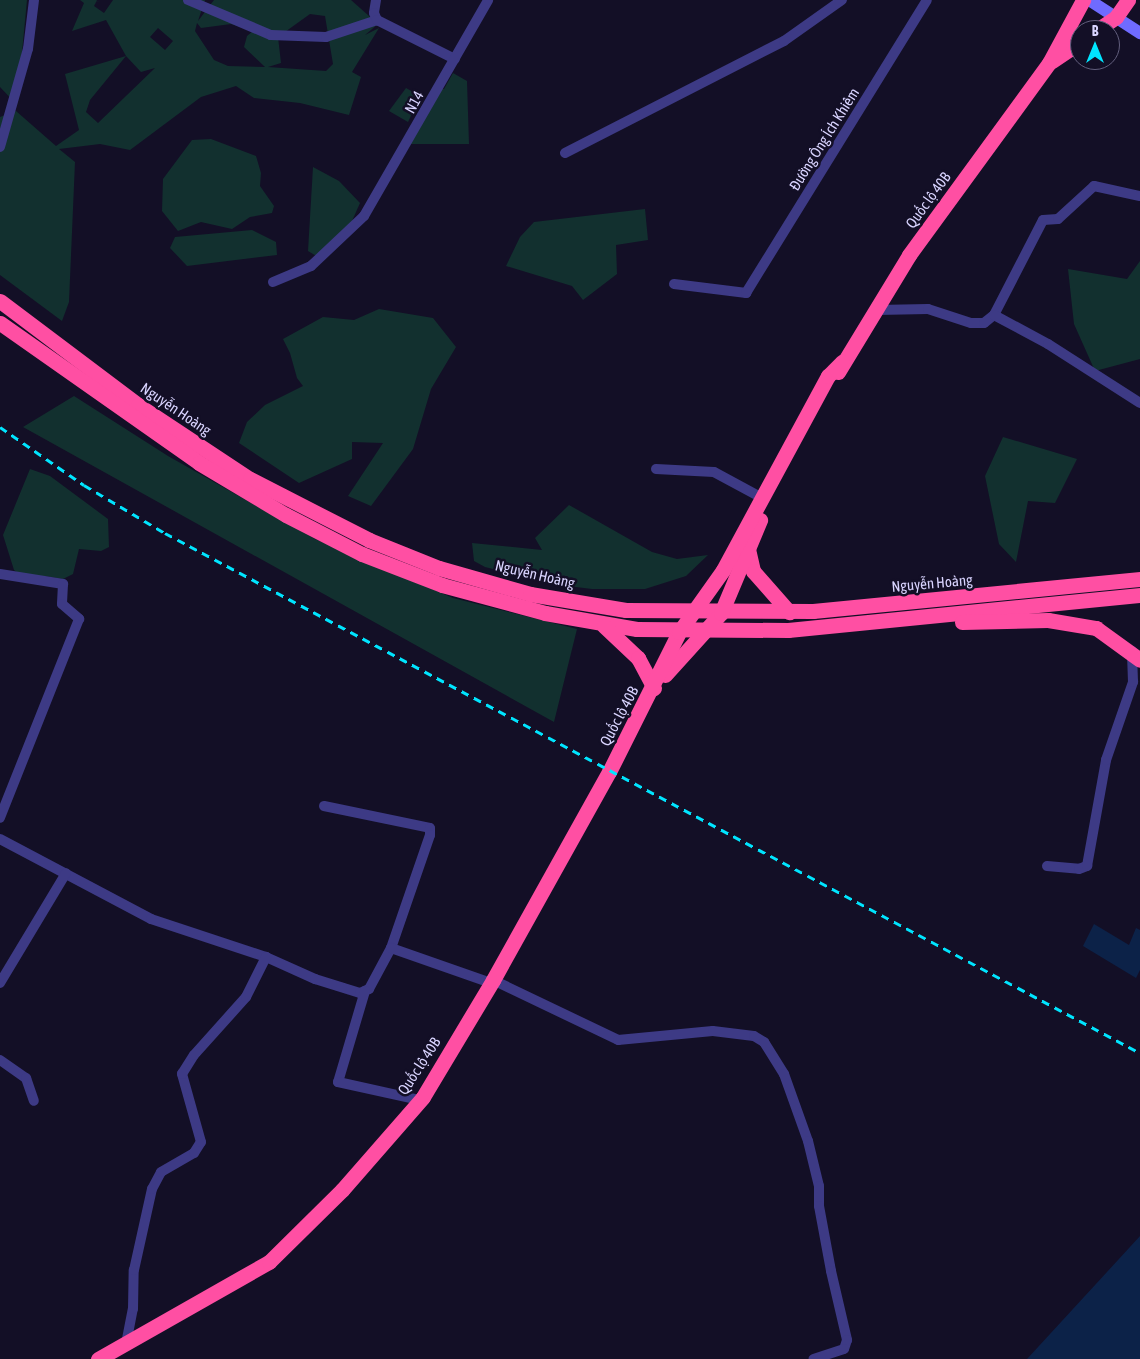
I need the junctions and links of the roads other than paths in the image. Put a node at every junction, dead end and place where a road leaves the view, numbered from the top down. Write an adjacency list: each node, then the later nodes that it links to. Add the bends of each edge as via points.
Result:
1 (34, 0): 17 (street, via 28,49)
2 (188, 0): 11 (street, via 257,31 278,36 326,37)
3 (376, 0): 11 (street, via 374,14)
4 (488, 0): 15 (street, N14)
5 (842, 0): 18 (street, via 784,40)
6 (927, 0): 21 (street, Đường Ông Ích Khiêm, via 746,293)
7 (1083, 0): 16 (highway)
8 (1088, 0): 10 (main road)
9 (1128, 0): 10 (highway)
10 (1116, 17): 12 (highway); 13 (main road)
11 (377, 20): 15 (street)
12 (1112, 20)
13 (1140, 33)
14 (1070, 49): 16 (highway)
15 (455, 59): 20 (street, N14, via 364,216 311,266)
16 (1049, 63): 23 (highway, Quốc lộ 40B, via 909,255)
17 (0, 147)
18 (565, 153)
19 (1140, 196): 24 (street, via 1091,186 1058,220 1043,220)
20 (274, 282)
21 (674, 284)
22 (0, 301): 34 (highway, Nguyễn Hoàng, via 138,405 250,479 369,540 439,568 530,594 626,610)
23 (876, 310): 24 (street, via 928,309 979,324); 26 (highway, Quốc lộ 40B)
24 (994, 315): 27 (street, via 1048,344)
25 (0, 323): 38 (highway, Nguyễn Hoàng, via 199,463 286,515 362,554 442,585)
26 (842, 362): 29 (highway, Quốc lộ 40B, via 828,376 810,406); 30 (highway, Quốc lộ 40B, via 766,507)
27 (1140, 403)
28 (656, 470): 29 (street, via 714,472)
29 (762, 498): 34 (highway, Quốc lộ 40B, via 723,570)
30 (748, 549): 35 (highway, via 753,571); 36 (highway, Quốc lộ 40B)
31 (0, 574): 44 (street, via 63,584 62,604 79,619)
32 (1140, 579): 35 (highway, Nguyễn Hoàng)
33 (1140, 595): 37 (highway, Nguyễn Hoàng)
34 (692, 612): 36 (highway, Nguyễn Hoàng); 39 (highway, Quốc lộ 40B)
35 (789, 612): 36 (highway, Nguyễn Hoàng)
36 (721, 613): 40 (highway, Quốc lộ 40B)
37 (863, 622): 40 (highway, Nguyễn Hoàng, via 788,630); 41 (highway, via 920,624 1048,620 1096,628)
38 (604, 626): 39 (highway, Nguyễn Hoàng); 42 (highway, via 638,658)
39 (679, 632): 40 (highway, Nguyễn Hoàng); 42 (highway, Quốc lộ 40B)
40 (703, 632): 42 (highway, Quốc lộ 40B)
41 (1136, 655): 46 (street, via 1133,682 1106,760 1087,866 1078,869)
42 (654, 688): 50 (highway, Quốc lộ 40B)
43 (324, 806): 48 (street, via 430,828)
44 (0, 818)
45 (0, 839): 47 (street)
46 (1047, 866)
47 (66, 873): 49 (street, via 151,919); 51 (street)
48 (391, 948): 50 (street); 52 (street, via 379,973)
49 (266, 957): 52 (street, via 315,979 360,993); 56 (street, via 246,997 194,1055 182,1074 201,1142 194,1153 160,1172 152,1189 134,1270 133,1309)
50 (492, 982): 54 (highway, Quốc lộ 40B); 58 (street, via 618,1040 713,1032 754,1036 764,1042 784,1074 808,1141 819,1186 819,1206 834,1288 848,1340 844,1349)
51 (0, 983)
52 (365, 991): 54 (street, via 338,1082)
53 (0, 1060): 55 (street, via 26,1078)
54 (420, 1100): 56 (highway, Quốc lộ 40B, via 342,1190 268,1262)
55 (34, 1101)
56 (126, 1344): 57 (highway, Quốc lộ 40B)
57 (98, 1359)
58 (814, 1359)

